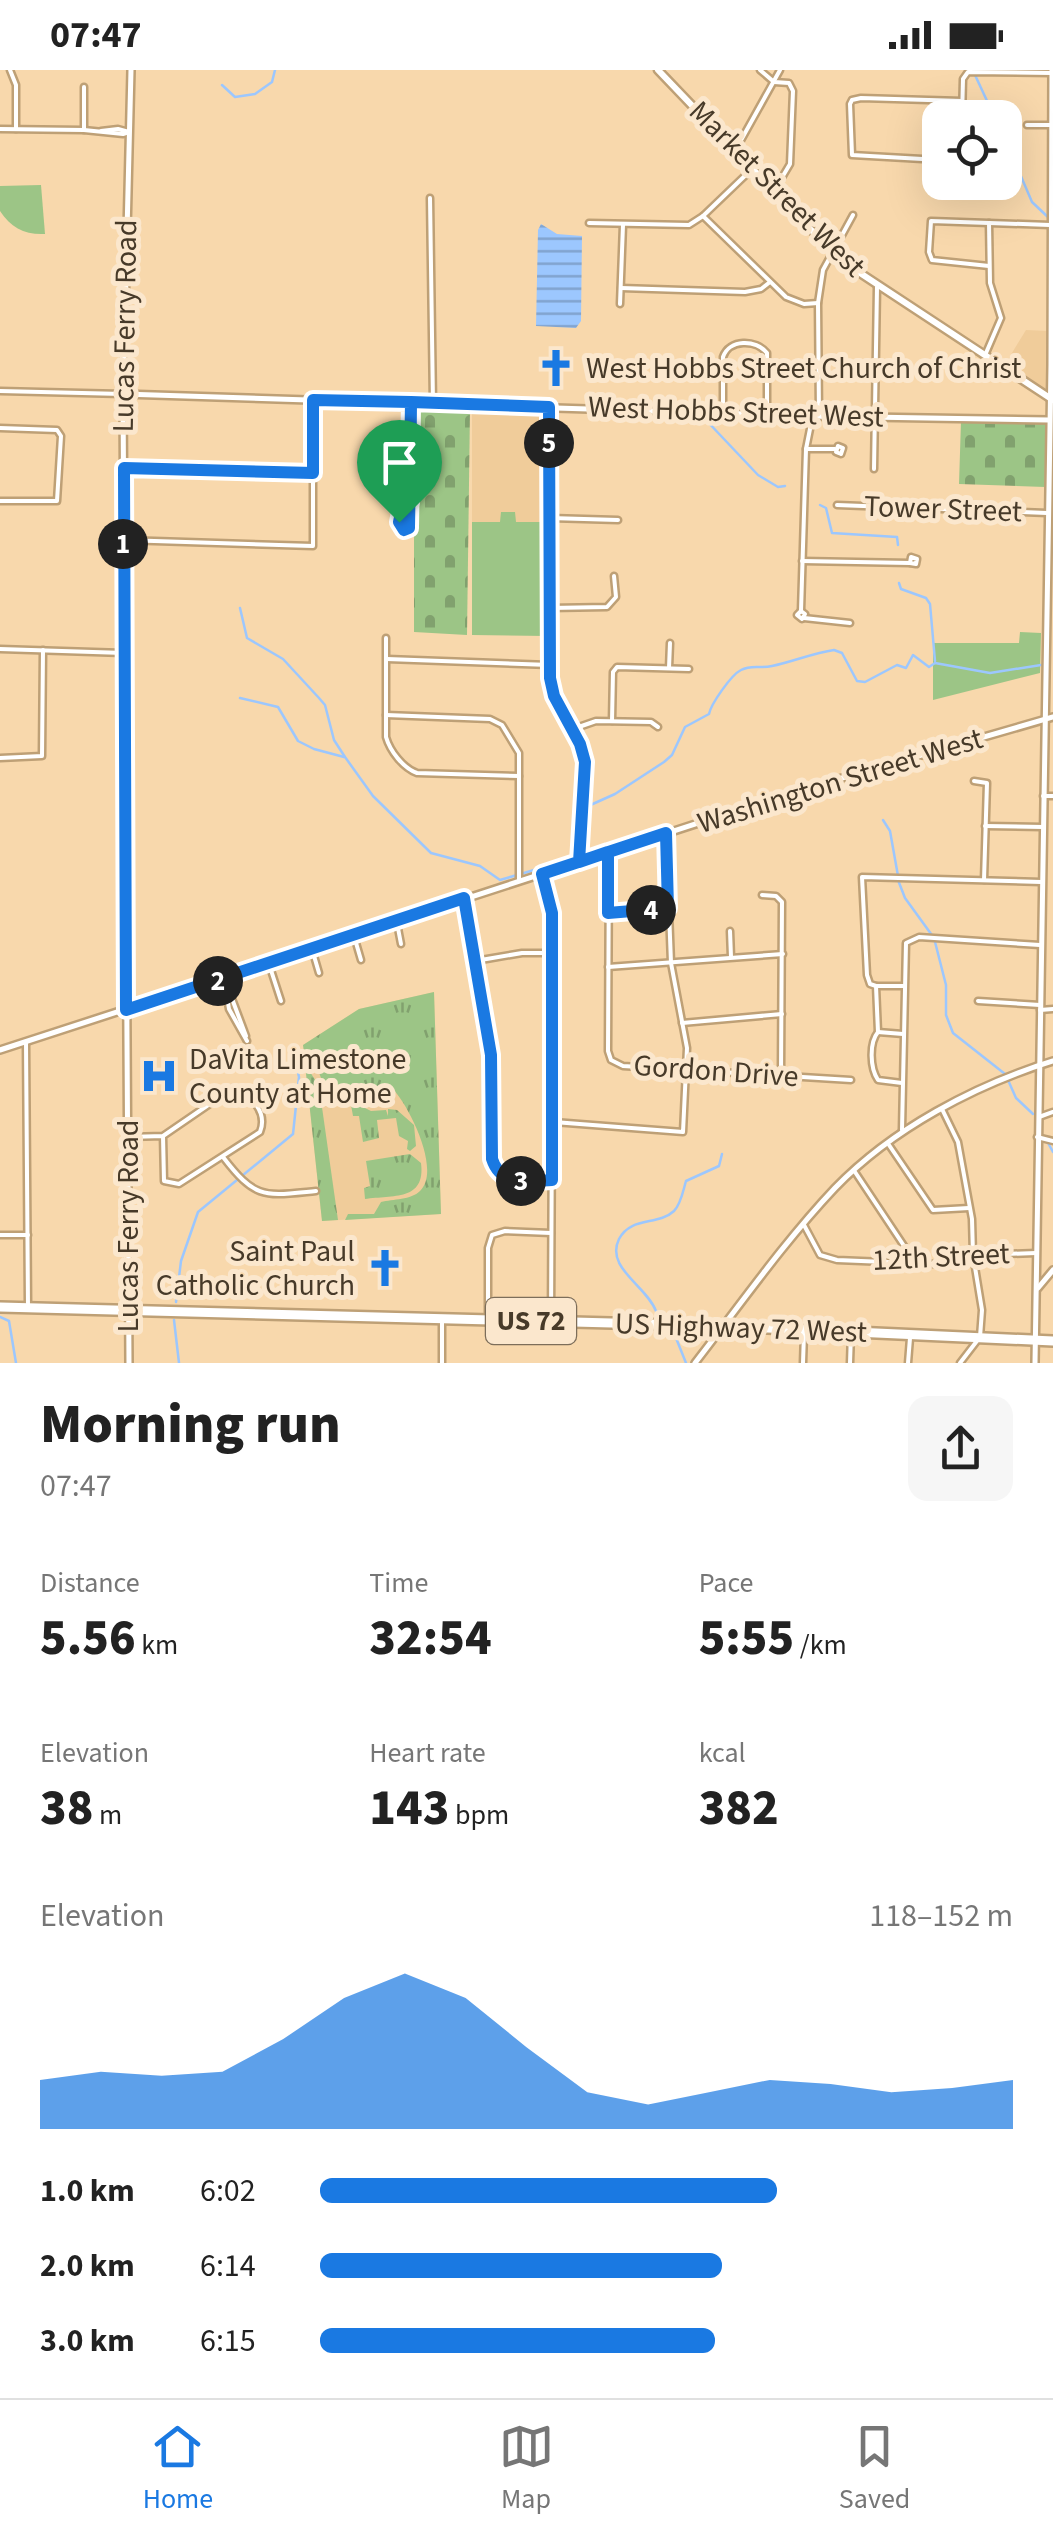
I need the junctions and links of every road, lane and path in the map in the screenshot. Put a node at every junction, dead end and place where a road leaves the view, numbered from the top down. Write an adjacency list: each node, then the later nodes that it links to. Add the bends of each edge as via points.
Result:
1 (10, 70): 16 (street)
2 (131, 70): 18 (street, Lucas Ferry Road)
3 (658, 70): 20 (main road, Market Street West)
4 (760, 70): 9 (street)
5 (780, 70): 9 (street)
6 (972, 70): 7 (street); 12 (street)
7 (992, 70): 8 (street)
8 (1052, 71): 13 (street)
9 (774, 82): 20 (street); 23 (street, via 790,84 793,91 790,164)
10 (84, 87): 17 (street)
11 (929, 100): 21 (street, via 862,98 850,104 850,150 856,157)
12 (962, 100)
13 (1051, 124): 14 (street); 19 (street)
14 (1027, 125)
15 (0, 128): 16 (street)
16 (16, 129): 17 (street)
17 (84, 130): 18 (street)
18 (129, 132): 41 (street, Lucas Ferry Road)
19 (1052, 143): 29 (street)
20 (735, 151): 22 (main road, Market Street West)
21 (922, 159)
22 (752, 168): 23 (main road, Market Street West); 26 (street)
23 (774, 191): 31 (main road, Market Street West)
24 (430, 198): 45 (street)
25 (853, 215): 31 (street)
26 (704, 216): 30 (street, via 684,226); 33 (street)
27 (990, 222): 29 (street); 32 (street); 32 (street, via 932,221 928,252 939,263)
28 (589, 223): 30 (street)
29 (1050, 224): 36 (street)
30 (623, 225): 35 (street)
31 (832, 249): 34 (main road, Market Street West); 37 (street)
32 (989, 266): 39 (street, via 1002,318)
33 (770, 282): 35 (street, via 745,292); 37 (street, via 794,301)
34 (877, 286): 39 (main road, Market Street West); 51 (street)
35 (621, 288): 38 (street)
36 (1052, 298): 42 (street)
37 (818, 302): 50 (street)
38 (620, 304)
39 (984, 358): 42 (main road, Market Street West)
40 (0, 390): 41 (street)
41 (123, 394): 43 (street, West Hobbs Street West); 56 (street, Lucas Ferry Road)
42 (1052, 399): 52 (street)
43 (313, 400): 44 (street, West Hobbs Street West); 58 (street)
44 (411, 402): 45 (street, West Hobbs Street West); 60 (street)
45 (433, 403): 46 (street, West Hobbs Street West)
46 (549, 407): 47 (street, West Hobbs Street West); 63 (street)
47 (723, 413): 48 (street, West Hobbs Street West); 48 (street, via 726,349 752,344 768,358)
48 (767, 414): 49 (street, West Hobbs Street West)
49 (807, 416): 50 (street, West Hobbs Street West); 54 (street)
50 (819, 416): 51 (street, West Hobbs Street West)
51 (875, 416): 52 (street, West Hobbs Street West); 57 (street)
52 (1050, 420): 62 (street)
53 (0, 428): 59 (street, via 57,430 60,436 58,500)
54 (806, 449): 55 (street); 66 (street)
55 (836, 450)
56 (124, 468): 58 (street); 65 (street, Lucas Ferry Road)
57 (874, 469)
58 (313, 473): 65 (street, via 314,546)
59 (0, 501)
60 (410, 503): 60 (street, via 400,513 404,530 410,524)
61 (837, 504): 62 (street, Tower Street)
62 (1048, 512): 82 (street)
63 (550, 518): 64 (street); 69 (street)
64 (618, 520)
65 (123, 540): 75 (street, Lucas Ferry Road)
66 (802, 561): 67 (street); 70 (street, via 804,618)
67 (910, 562)
68 (614, 576): 69 (street, via 616,597 607,606)
69 (550, 608): 77 (street)
70 (850, 623)
71 (386, 638): 76 (street)
72 (670, 642): 78 (street)
73 (0, 648): 74 (street)
74 (44, 650): 75 (street); 86 (street, via 44,750 38,759)
75 (124, 653): 126 (street, Lucas Ferry Road)
76 (386, 659): 77 (street); 80 (street)
77 (550, 665): 85 (street, via 554,696)
78 (669, 668): 79 (street); 83 (street, via 615,667)
79 (689, 669)
80 (386, 715): 87 (street, via 494,720 517,748); 87 (street, via 388,745 413,772)
81 (1053, 716): 82 (street, Washington Street West)
82 (1044, 719): 89 (street); 93 (street, Washington Street West)
83 (612, 721): 84 (street); 85 (street)
84 (658, 727)
85 (573, 728): 95 (street, via 586,771)
86 (0, 758)
87 (519, 776): 99 (street)
88 (974, 782): 91 (street, via 986,782)
89 (1043, 796): 90 (street); 92 (street)
90 (1053, 796)
91 (986, 826): 92 (street); 98 (street)
92 (1043, 827): 97 (street)
93 (666, 833): 94 (street, Washington Street West); 103 (street)
94 (608, 852): 95 (street, Washington Street West); 104 (street, Gordon Drive)
95 (579, 862): 96 (street, Washington Street West)
96 (542, 874): 99 (street, Washington Street West); 111 (street, via 552,904)
97 (1042, 879): 98 (street); 100 (street); 109 (street)
98 (984, 880): 121 (street, via 862,876 868,974)
99 (519, 881): 102 (street, Washington Street West)
100 (1053, 885)
101 (762, 896): 112 (street, via 782,902)
102 (464, 898): 105 (street, Washington Street West); 115 (street)
103 (668, 908): 104 (street); 116 (street)
104 (608, 913): 118 (street, Gordon Drive)
105 (394, 922): 107 (street, Washington Street West); 108 (street)
106 (730, 931): 113 (street)
107 (354, 935): 110 (street, Washington Street West); 114 (street)
108 (402, 944)
109 (1040, 945): 122 (street, via 914,938 906,943); 125 (street)
110 (312, 949): 117 (street, Washington Street West); 119 (street)
111 (553, 953): 115 (street); 143 (street)
112 (782, 954): 113 (street); 128 (street)
113 (730, 957): 116 (street)
114 (362, 960)
115 (475, 961): 152 (street, via 491,1055 495,1168 509,1179)
116 (670, 963): 118 (street); 129 (street)
117 (269, 964): 120 (street, Washington Street West); 123 (street)
118 (608, 967): 136 (street, Gordon Drive, via 611,1060)
119 (320, 974)
120 (224, 979): 120 (street, via 230,1009 247,1040); 126 (street, Washington Street West)
121 (876, 986): 122 (street); 130 (street)
122 (904, 986): 131 (street)
123 (281, 1001)
124 (978, 1001): 125 (street)
125 (1040, 1007): 127 (street); 135 (street)
126 (126, 1010): 132 (street, Washington Street West); 146 (street, Lucas Ferry Road)
127 (1053, 1010)
128 (782, 1014): 129 (street); 137 (street)
129 (682, 1023): 136 (street)
130 (878, 1032): 131 (street); 139 (street, via 874,1077)
131 (904, 1034): 139 (street)
132 (26, 1042): 133 (street, Washington Street West); 158 (street)
133 (0, 1050)
134 (1053, 1061): 135 (street)
135 (1038, 1066): 140 (street); 142 (street)
136 (686, 1069): 137 (street, Gordon Drive); 143 (street, via 683,1132)
137 (781, 1074): 138 (street, Gordon Drive)
138 (851, 1080)
139 (902, 1084): 144 (street)
140 (942, 1108): 144 (street); 154 (street, via 958,1142)
141 (1053, 1112): 142 (street)
142 (1038, 1117): 147 (street)
143 (552, 1122): 152 (street)
144 (902, 1135): 149 (street)
145 (163, 1136): 146 (street); 150 (street, via 166,1184 186,1182); 150 (street, via 235,1088 258,1107 263,1123)
146 (128, 1137): 166 (street, Lucas Ferry Road)
147 (1037, 1138): 148 (street); 159 (street)
148 (1053, 1141)
149 (888, 1145): 151 (street); 154 (street, via 933,1210)
150 (223, 1157): 153 (street, via 265,1194)
151 (854, 1171): 155 (street); 161 (street)
152 (552, 1180): 156 (street)
153 (316, 1191)
154 (969, 1208): 160 (street)
155 (804, 1225): 161 (street, 12th Street, via 828,1259); 170 (street)
156 (552, 1233): 168 (street, via 496,1232 490,1239); 169 (street)
157 (0, 1235): 158 (street)
158 (28, 1235): 165 (street)
159 (1036, 1252): 160 (street, 12th Street); 163 (street)
160 (974, 1256): 161 (street, 12th Street); 174 (street)
161 (916, 1264)
162 (1053, 1270): 163 (street)
163 (1036, 1290): 175 (street)
164 (0, 1307): 165 (highway, US 72)
165 (28, 1307): 166 (highway, US 72)
166 (129, 1310): 167 (highway, US Highway 72 West / US 72); 177 (street, Lucas Ferry Road)
167 (442, 1318): 168 (highway, US Highway 72 West / US 72); 178 (street)
168 (488, 1320): 169 (highway, US Highway 72 West / US 72)
169 (551, 1321): 170 (highway, US Highway 72 West / US 72)
170 (724, 1326): 171 (highway, US Highway 72 West / US 72); 179 (street)
171 (804, 1330): 172 (highway, US Highway 72 West / US 72); 180 (street)
172 (851, 1332): 173 (highway, US Highway 72 West / US 72); 181 (street)
173 (911, 1334): 174 (highway, US Highway 72 West / US 72); 182 (street)
174 (980, 1338): 175 (highway, US Highway 72 West / US 72); 183 (street)
175 (1036, 1340): 176 (highway, US Highway 72 West / US 72); 184 (street)
176 (1053, 1341)
177 (128, 1363)
178 (442, 1363)
179 (694, 1363)
180 (803, 1363)
181 (850, 1363)
182 (908, 1363)
183 (960, 1363)
184 (1036, 1363)

